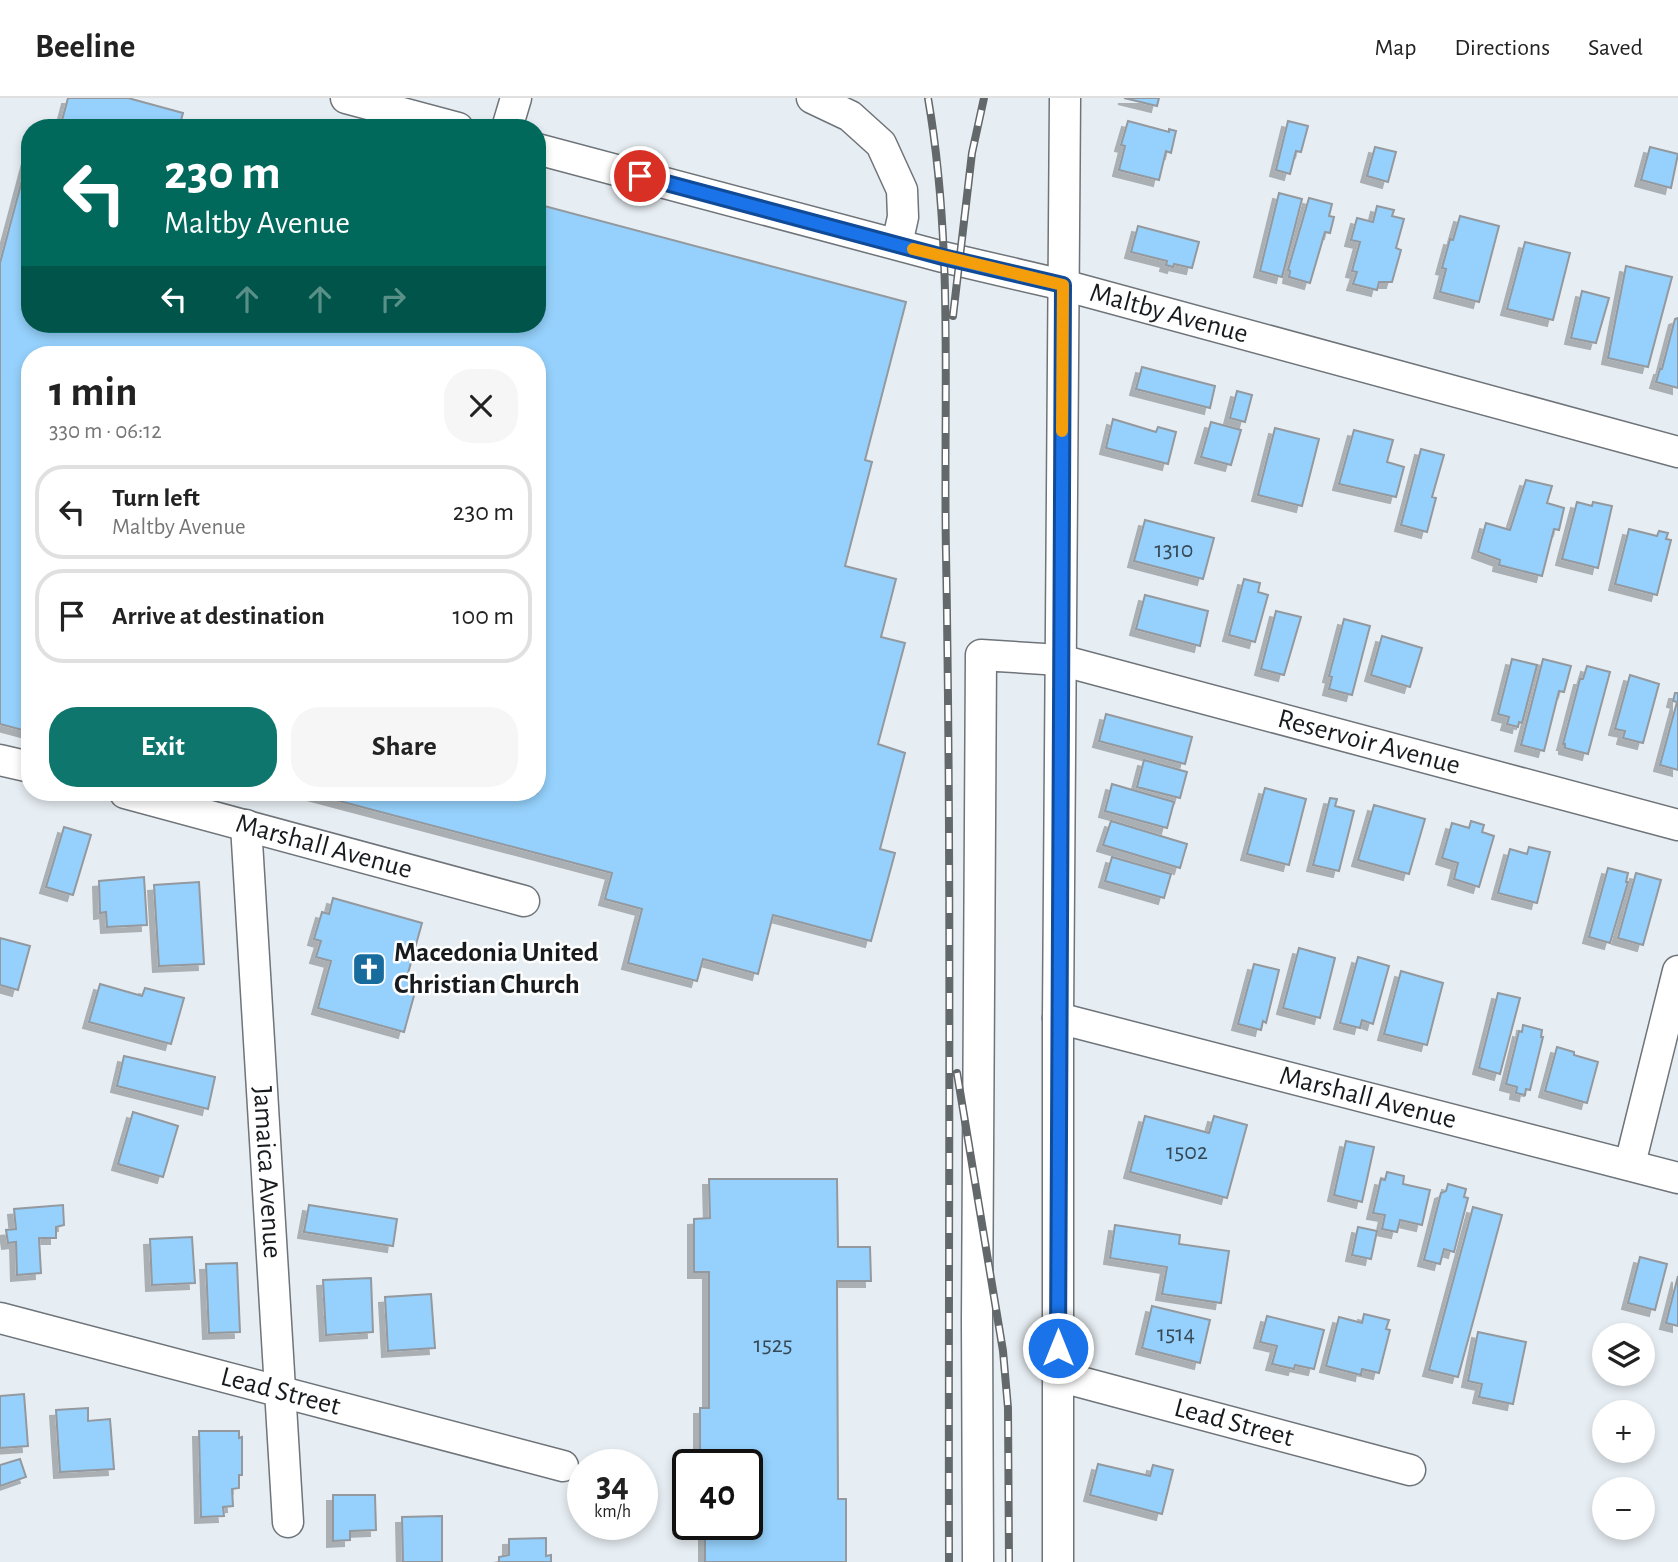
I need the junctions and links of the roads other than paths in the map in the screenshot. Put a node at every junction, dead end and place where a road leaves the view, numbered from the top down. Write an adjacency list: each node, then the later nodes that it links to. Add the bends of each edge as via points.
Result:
1 (346, 98): 5 (street)
2 (516, 98): 6 (street)
3 (812, 98): 8 (street, via 850,116 881,144 902,190)
4 (1065, 98): 9 (street)
5 (424, 119)
6 (510, 119)
7 (546, 151): 8 (street, Maltby Avenue)
8 (897, 244): 9 (street, Maltby Avenue)
9 (1063, 285): 10 (street, Maltby Avenue); 11 (street)
10 (1678, 452)
11 (1060, 660): 16 (street, Reservoir Avenue); 19 (street); 28 (street, Reservoir Avenue, via 981,654)
12 (0, 760): 13 (street)
13 (21, 766)
14 (155, 801): 15 (street, Marshall Avenue)
15 (246, 825): 17 (street, Marshall Avenue); 24 (street, Jamaica Avenue)
16 (1678, 825)
17 (524, 901)
18 (1678, 971): 20 (street)
19 (1058, 1018): 20 (street, Marshall Avenue); 23 (street)
20 (1630, 1164): 21 (street, Marshall Avenue)
21 (1678, 1178)
22 (0, 1318): 24 (street, Lead Street)
23 (1058, 1376): 26 (street, Lead Street); 29 (street)
24 (279, 1393): 25 (street, Lead Street); 27 (street, Jamaica Avenue)
25 (563, 1466)
26 (1410, 1470)
27 (288, 1522)
28 (978, 1562)
29 (1058, 1562)

